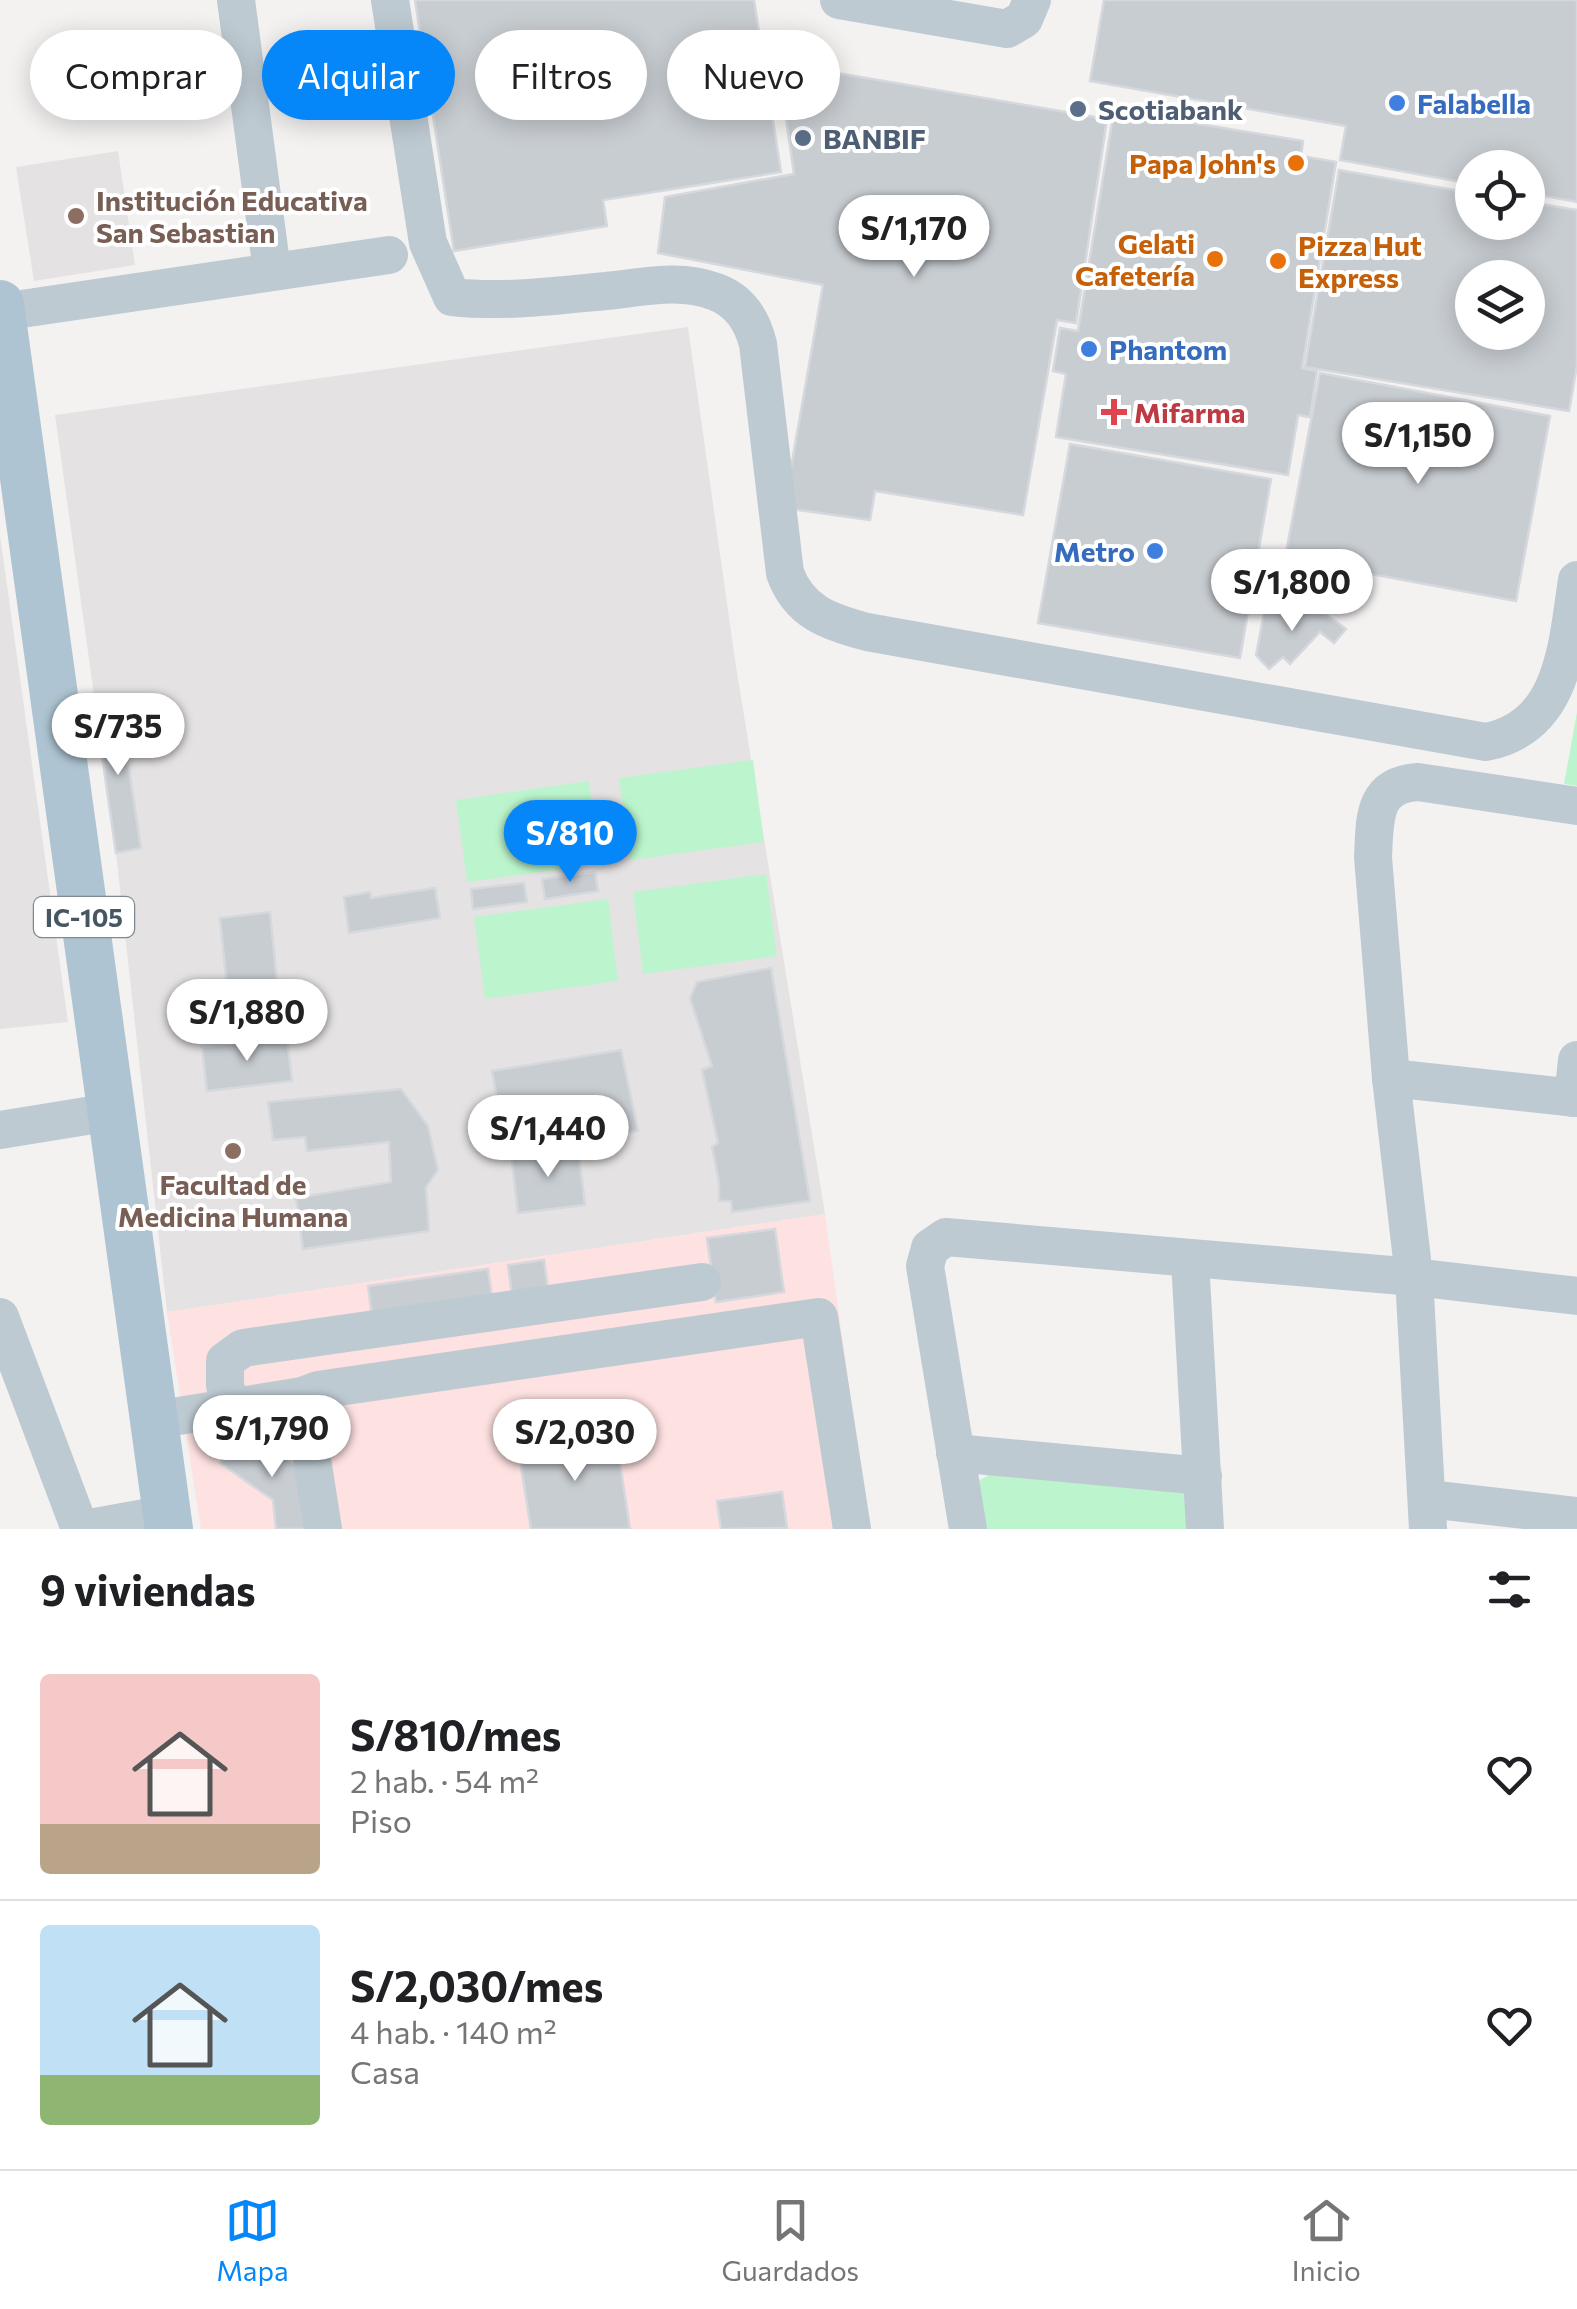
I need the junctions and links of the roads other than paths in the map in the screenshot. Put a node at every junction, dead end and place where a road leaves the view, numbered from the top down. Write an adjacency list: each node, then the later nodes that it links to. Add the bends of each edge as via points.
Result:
1 (236, 0): 6 (street)
2 (390, 0): 9 (street, via 428,243 452,297 492,302 678,284 734,302 758,344 785,572 801,604 816,615 867,632 1486,742 1506,738 1551,697 1562,672)
3 (839, 0): 4 (street, via 1006,29 1024,19)
4 (1032, 0)
5 (389, 255): 6 (street)
6 (272, 271): 8 (street)
7 (0, 304): 8 (main road, IC-105)
8 (1, 312): 14 (main road, IC-105)
9 (1577, 580)
10 (1577, 806): 12 (street, via 1440,784 1397,783 1382,798 1373,857)
11 (1577, 1060): 13 (street)
12 (1391, 1078): 13 (street); 17 (street)
13 (1575, 1098)
14 (112, 1112): 15 (street); 26 (main road, IC-105)
15 (0, 1130)
16 (1190, 1260): 17 (street); 27 (street, via 955,1235 937,1241 925,1266); 28 (street)
17 (1414, 1277): 18 (street); 29 (street)
18 (1577, 1296)
19 (509, 1308): 22 (street, via 691,1283); 23 (street); 25 (street, via 242,1348 225,1361)
20 (0, 1317): 32 (street)
21 (798, 1320): 22 (street); 34 (street); 35 (street, via 819,1317)
22 (688, 1336): 23 (street)
23 (516, 1361): 24 (street)
24 (302, 1396): 25 (street); 33 (street)
25 (230, 1407): 26 (street)
26 (154, 1420): 31 (main road, IC-105)
27 (956, 1453): 28 (street); 36 (street)
28 (1202, 1476): 37 (street)
29 (1428, 1514): 30 (street)
30 (1577, 1516)
31 (168, 1521): 32 (street)
32 (82, 1529)
33 (324, 1529)
34 (829, 1529)
35 (852, 1529)
36 (968, 1529)
37 (1205, 1529)

